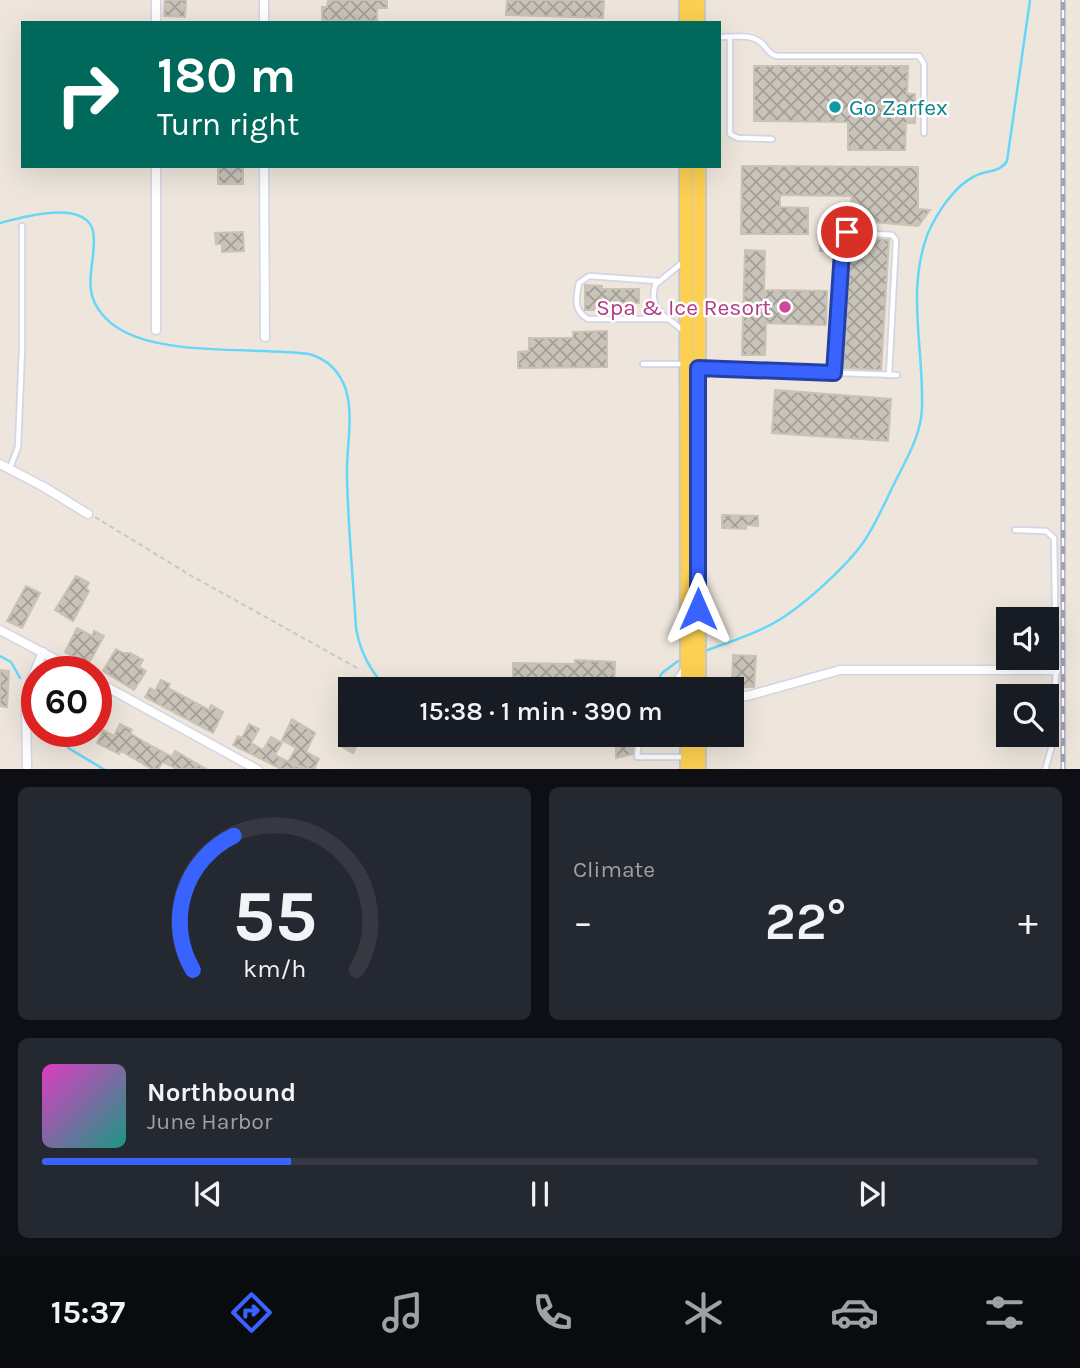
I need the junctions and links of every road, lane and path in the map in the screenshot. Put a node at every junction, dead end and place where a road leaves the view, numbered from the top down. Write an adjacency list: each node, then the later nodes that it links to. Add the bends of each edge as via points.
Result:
1 (156, 0): 5 (street)
2 (264, 0): 6 (street)
3 (686, 0): 7 (main road)
4 (698, 0): 8 (main road)
5 (156, 21)
6 (264, 21)
7 (686, 21)
8 (698, 21)
9 (721, 37): 10 (lane)
10 (730, 37): 11 (lane, via 761,42 776,56 919,56); 12 (lane, via 730,134)
11 (924, 133)
12 (772, 139)
13 (156, 168): 21 (street)
14 (264, 168): 23 (street)
15 (686, 168): 18 (main road)
16 (699, 168): 25 (main road)
17 (22, 226): 30 (lane, via 18,447)
18 (686, 257): 19 (lane); 22 (main road)
19 (658, 281): 20 (lane, via 653,292 656,308); 20 (lane, via 589,276 579,283 576,307 588,319)
20 (668, 319): 22 (lane)
21 (156, 330)
22 (686, 335): 25 (main road)
23 (265, 337)
24 (643, 364): 25 (lane)
25 (692, 366): 26 (lane); 37 (main road); 43 (main road)
26 (834, 373): 27 (lane); 27 (lane, via 843,236 847,232 892,234 896,240)
27 (889, 375): 28 (lane)
28 (897, 375)
29 (0, 464): 30 (street)
30 (10, 469): 31 (street)
31 (88, 514): 38 (path)
32 (1016, 530): 33 (lane, via 1046,531 1054,536)
33 (1055, 607)
34 (0, 630): 35 (street)
35 (43, 652): 36 (street); 49 (street, via 26,699)
36 (50, 656)
37 (687, 664): 41 (lane); 42 (main road)
38 (359, 668)
39 (996, 670): 45 (street, via 840,670)
40 (1056, 670): 52 (lane, via 1051,749)
41 (678, 677)
42 (687, 677)
43 (699, 677)
44 (112, 690): 50 (street)
45 (744, 696)
46 (638, 747): 48 (lane, via 637,757)
47 (699, 747): 51 (main road)
48 (687, 764)
49 (27, 769)
50 (258, 769)
51 (699, 769)
52 (1045, 769)

